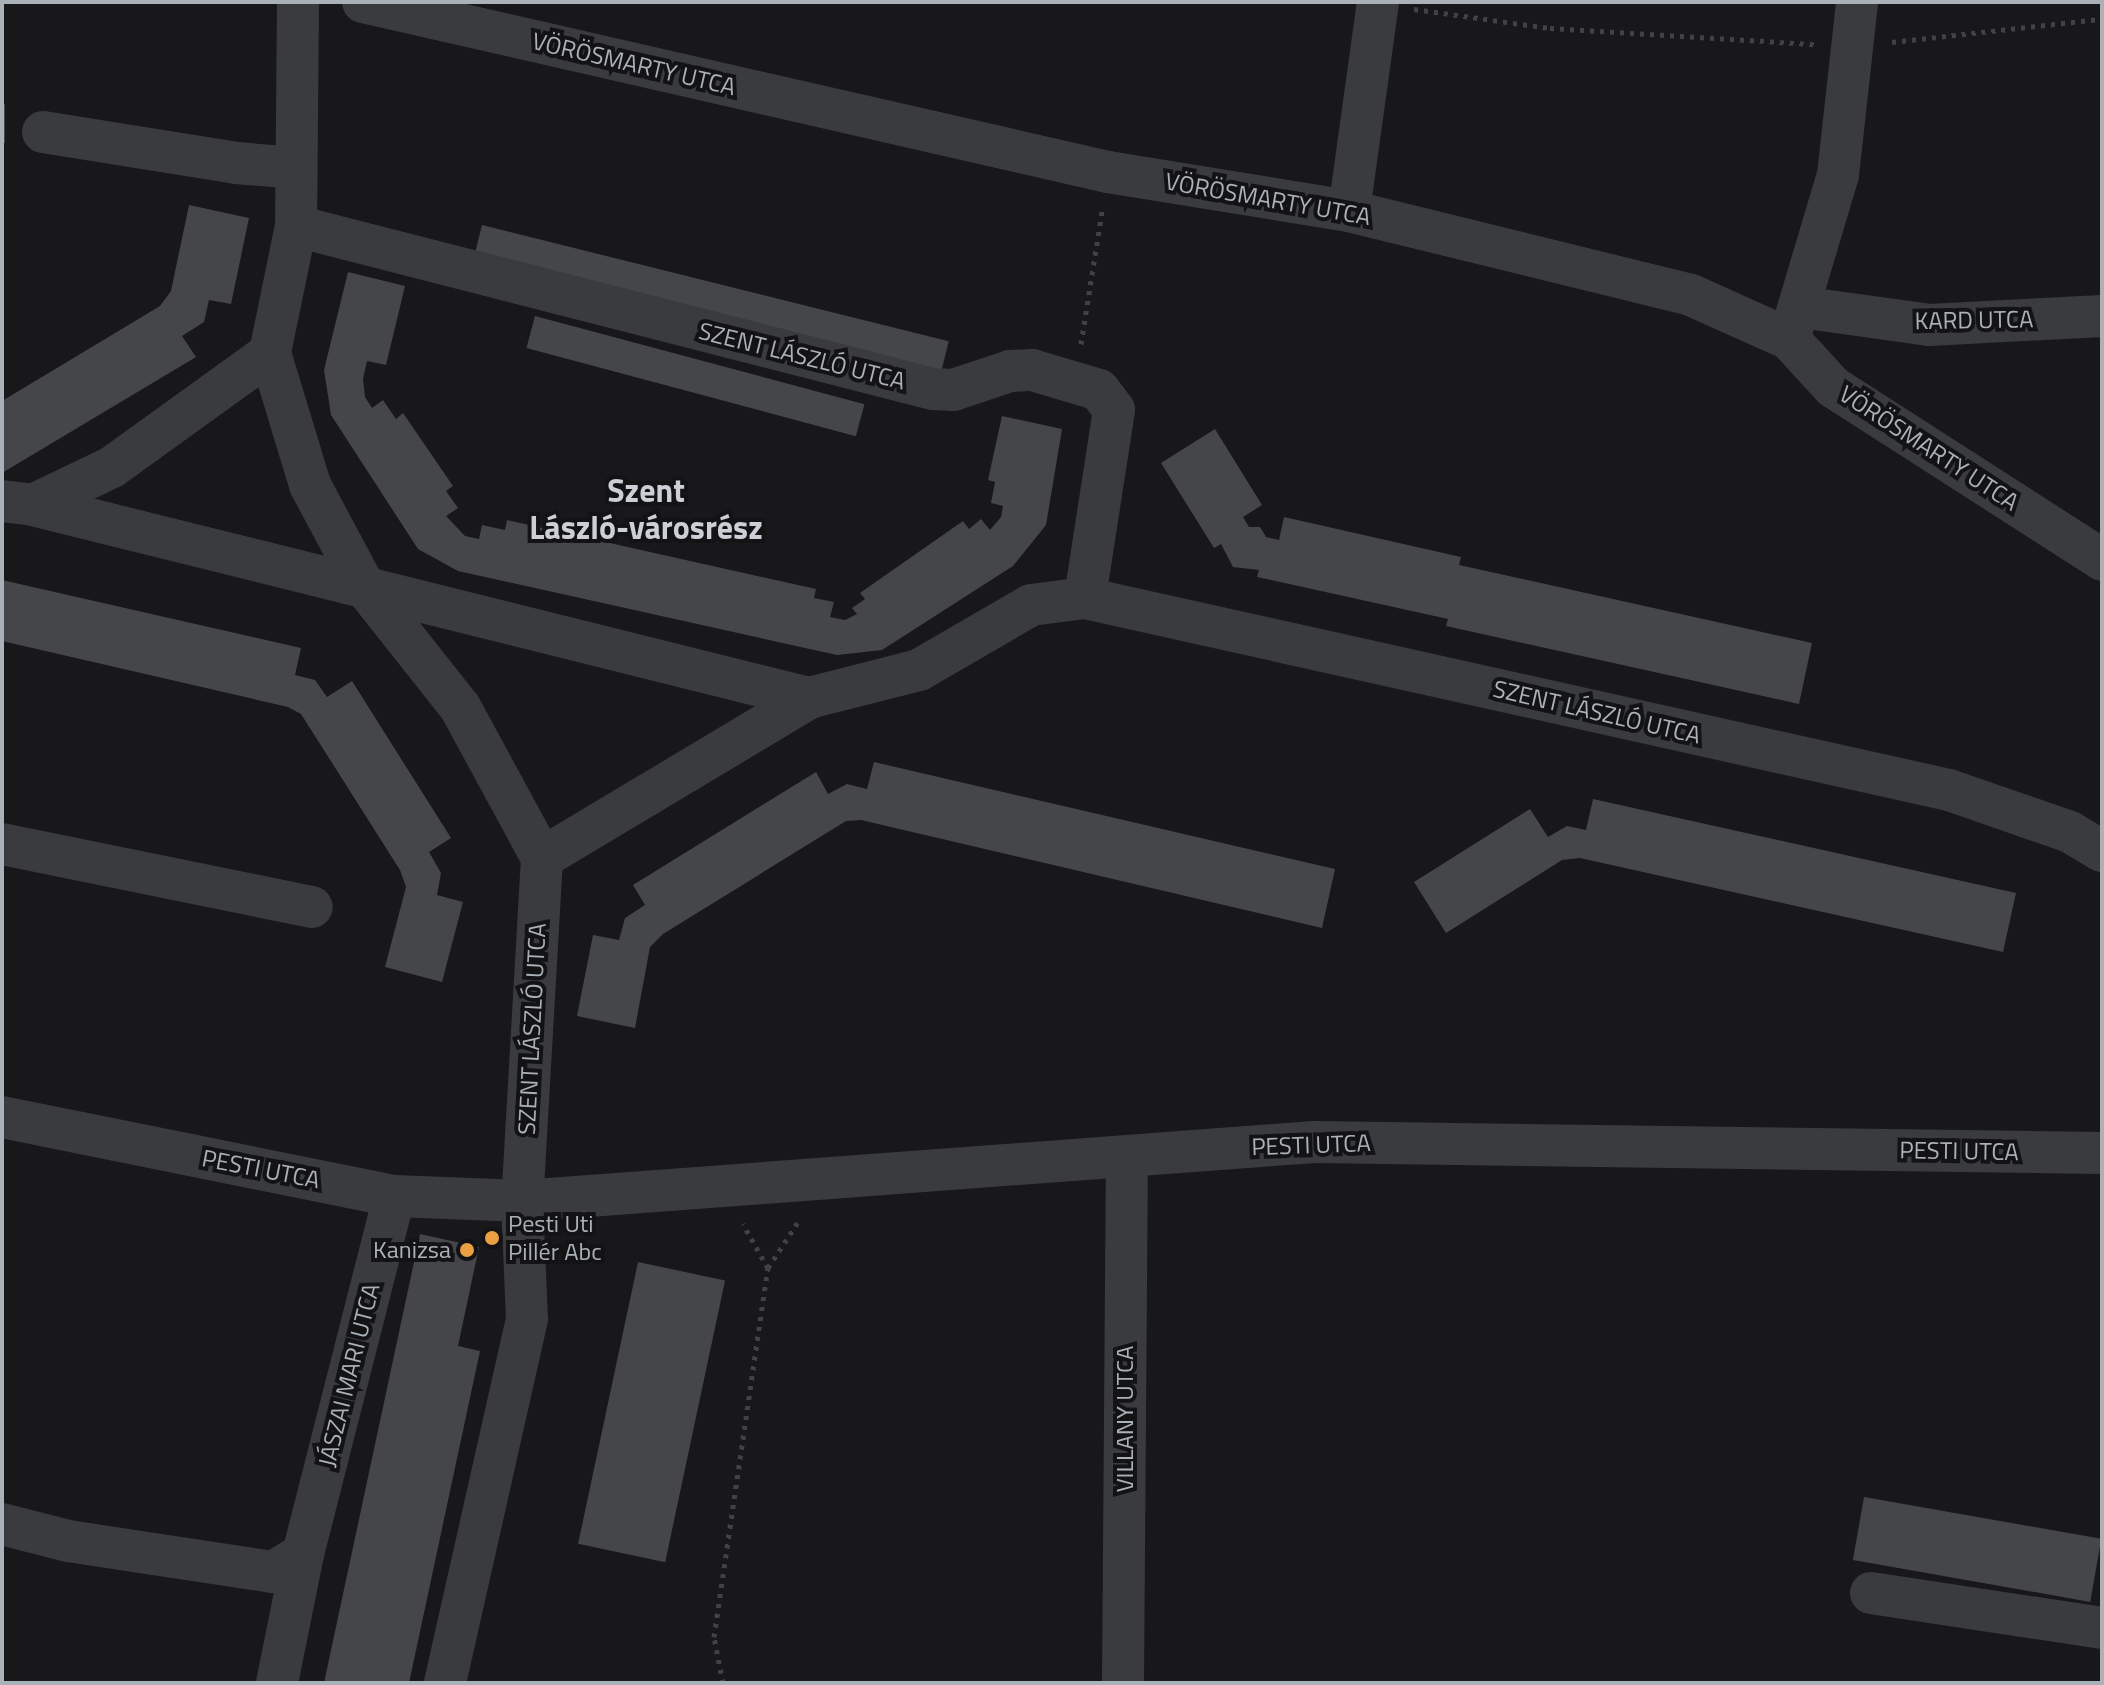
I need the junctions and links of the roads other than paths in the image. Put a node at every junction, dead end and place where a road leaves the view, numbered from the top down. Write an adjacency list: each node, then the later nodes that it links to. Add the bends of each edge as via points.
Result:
1 (298, 2): 6 (street)
2 (363, 2): 7 (street, VÖRÖSMARTY UTCA, via 1108,172)
3 (1857, 2): 10 (street, via 1838,175)
4 (1378, 3): 7 (street)
5 (43, 132): 6 (street)
6 (295, 168): 8 (street)
7 (1349, 211): 10 (street, VÖRÖSMARTY UTCA)
8 (296, 226): 11 (street); 15 (street, SZENT LÁSZLÓ UTCA, via 933,389 953,390 1010,371 1032,370 1099,390 1114,410)
9 (2102, 316): 10 (street, KARD UTCA, via 1929,325)
10 (1794, 323): 13 (street, VÖRÖSMARTY UTCA, via 1833,387)
11 (270, 353): 12 (street, SZENT LÁSZLÓ UTCA, via 112,467); 14 (street, via 310,485)
12 (17, 503): 14 (street, SZENT LÁSZLÓ UTCA)
13 (2102, 560)
14 (364, 586): 16 (street, SZENT LÁSZLÓ UTCA); 19 (street, via 460,707)
15 (1085, 598): 16 (street, SZENT LÁSZLÓ UTCA, via 1031,605 919,670); 18 (street, SZENT LÁSZLÓ UTCA, via 1949,790 2070,832)
16 (809, 698): 19 (street, SZENT LÁSZLÓ UTCA)
17 (2, 844): 20 (street)
18 (2102, 851)
19 (542, 858): 25 (street, SZENT LÁSZLÓ UTCA)
20 (312, 907)
21 (2, 1117): 24 (street, PESTI UTCA)
22 (2102, 1153): 23 (street, PESTI UTCA, via 1315,1142)
23 (1127, 1156): 25 (street, PESTI UTCA); 32 (street, VILLANY UTCA)
24 (394, 1196): 25 (street, PESTI UTCA); 27 (street, JÁSZAI MARI UTCA)
25 (522, 1201): 31 (street, via 527,1319)
26 (2, 1524): 27 (street, via 68,1541 273,1572)
27 (303, 1554): 30 (street, JÁSZAI MARI UTCA)
28 (1871, 1593): 29 (street)
29 (2102, 1628)
30 (277, 1683)
31 (445, 1683)
32 (1123, 1683)

